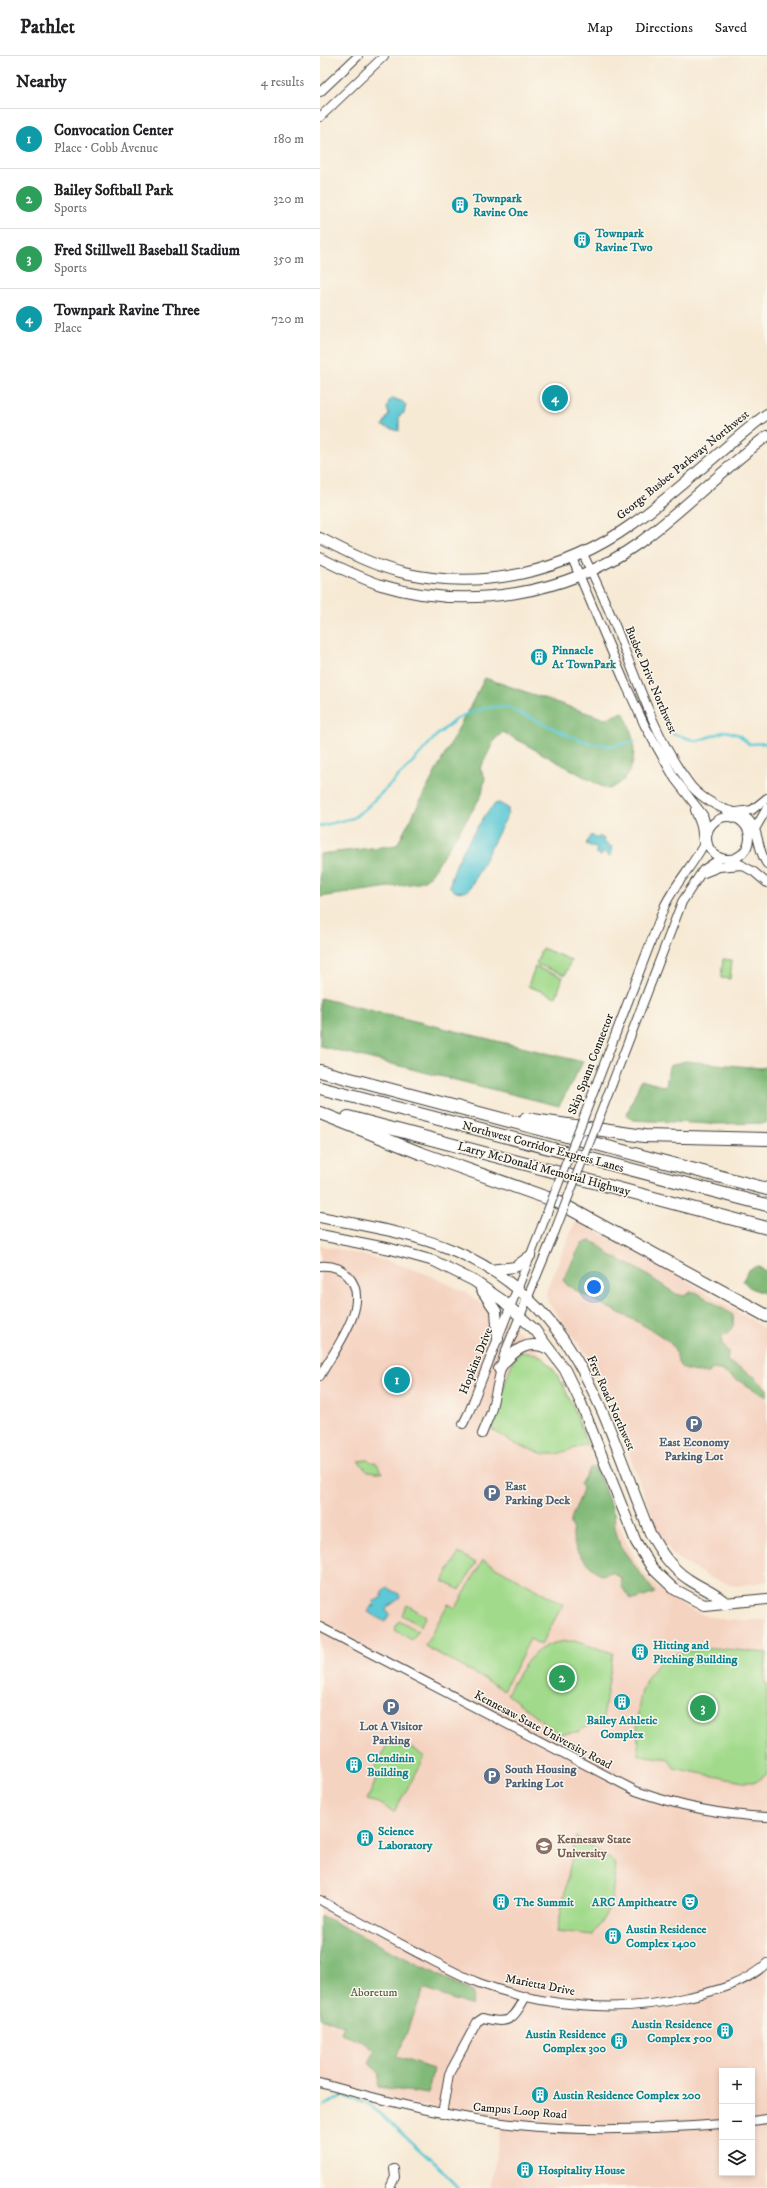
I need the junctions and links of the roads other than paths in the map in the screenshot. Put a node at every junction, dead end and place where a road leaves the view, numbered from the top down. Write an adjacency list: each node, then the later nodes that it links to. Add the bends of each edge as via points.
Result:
1 (358, 56): 3 (street)
2 (384, 56): 4 (street)
3 (320, 92)
4 (320, 117)
5 (767, 414): 9 (main road, George Busbee Parkway Northwest, via 632,525)
6 (767, 436): 13 (main road, via 638,544)
7 (320, 538): 8 (main road, George Busbee Parkway Northwest)
8 (347, 552): 11 (main road, George Busbee Parkway Northwest, via 403,573 470,580 518,575); 12 (main road)
9 (583, 554): 11 (main road, George Busbee Parkway Northwest); 13 (street, Busbee Drive Northwest)
10 (320, 558): 12 (main road)
11 (572, 558): 14 (street, Busbee Drive Northwest)
12 (339, 568): 14 (main road, via 382,585 448,597 494,596 518,592)
13 (591, 570): 14 (main road); 18 (street, Busbee Drive Northwest, via 646,705 684,776 705,798)
14 (578, 575): 15 (street, Busbee Drive Northwest, via 645,726)
15 (688, 798): 19 (street, Busbee Drive Northwest, via 703,815); 21 (street, via 701,826)
16 (767, 798): 18 (street, via 752,810)
17 (767, 808): 20 (street)
18 (735, 812): 20 (street, Busbee Drive Northwest, via 748,820)
19 (707, 835): 20 (street, via 717,820 729,817 742,821); 21 (street, Skip Spann Connector); 22 (street, via 709,848)
20 (751, 836): 23 (street, via 744,853); 24 (street); 26 (street, via 759,861)
21 (703, 846): 39 (street, Skip Spann Connector, bridge, via 662,912)
22 (721, 858): 23 (street); 27 (street, via 708,865)
23 (730, 860): 25 (street)
24 (767, 864)
25 (742, 865): 27 (street, via 715,868); 28 (street)
26 (767, 869)
27 (698, 877): 44 (street, bridge, via 676,915)
28 (767, 884)
29 (320, 1071): 32 (highway)
30 (320, 1088): 35 (highway, Northwest Corridor Express Lanes)
31 (320, 1111): 37 (highway, Larry McDonald Memorial Highway); 47 (highway, via 420,1153 556,1201)
32 (490, 1116): 33 (highway, via 555,1122 644,1136); 34 (highway)
33 (767, 1139)
34 (767, 1189)
35 (767, 1205)
36 (320, 1216): 41 (main road, Frey Road Northwest, via 411,1236 456,1252)
37 (767, 1228)
38 (320, 1235): 42 (main road, via 417,1256)
39 (532, 1252): 41 (main road, via 515,1267); 43 (street, Skip Spann Connector)
40 (320, 1266): 51 (street, via 332,1266 346,1274 355,1285 358,1299 354,1314)
41 (490, 1270): 43 (main road, Frey Road Northwest)
42 (474, 1281): 45 (main road); 48 (main road, via 496,1310)
43 (517, 1290): 44 (main road, Frey Road Northwest); 45 (street, Skip Spann Connector)
44 (528, 1300): 46 (street); 55 (main road, Frey Road Northwest, via 560,1334 588,1377 658,1548 687,1579)
45 (511, 1307): 46 (main road); 48 (street, Hopkins Drive)
46 (520, 1316): 49 (main road); 50 (street, Hopkins Drive)
47 (767, 1316)
48 (498, 1339): 52 (street, Hopkins Drive)
49 (551, 1351): 50 (main road, via 539,1345 525,1346 513,1353); 55 (main road, via 575,1390 631,1530 647,1562 667,1583 692,1600 711,1605)
50 (499, 1369): 53 (street, Hopkins Drive, via 494,1402)
51 (320, 1376)
52 (463, 1424)
53 (482, 1434)
54 (767, 1599): 55 (main road)
55 (726, 1603)
56 (321, 1630): 57 (street, Kennesaw State University Road, via 636,1791 701,1810)
57 (767, 1817)
58 (320, 1900): 60 (street, Marietta Drive, via 448,1970)
59 (767, 1963): 60 (street, Marietta Drive, via 756,1974 743,1980 669,2002 582,2005)
60 (526, 1996): 62 (street, via 509,2020 502,2022 483,2018 477,2022 449,2074)
61 (320, 2083): 62 (street, Campus Loop Road)
62 (442, 2114): 65 (street, Campus Loop Road, via 553,2127 661,2129)
63 (767, 2119): 64 (street)
64 (755, 2121)
65 (719, 2124)
66 (394, 2168): 67 (street, via 395,2177)
67 (390, 2188)

